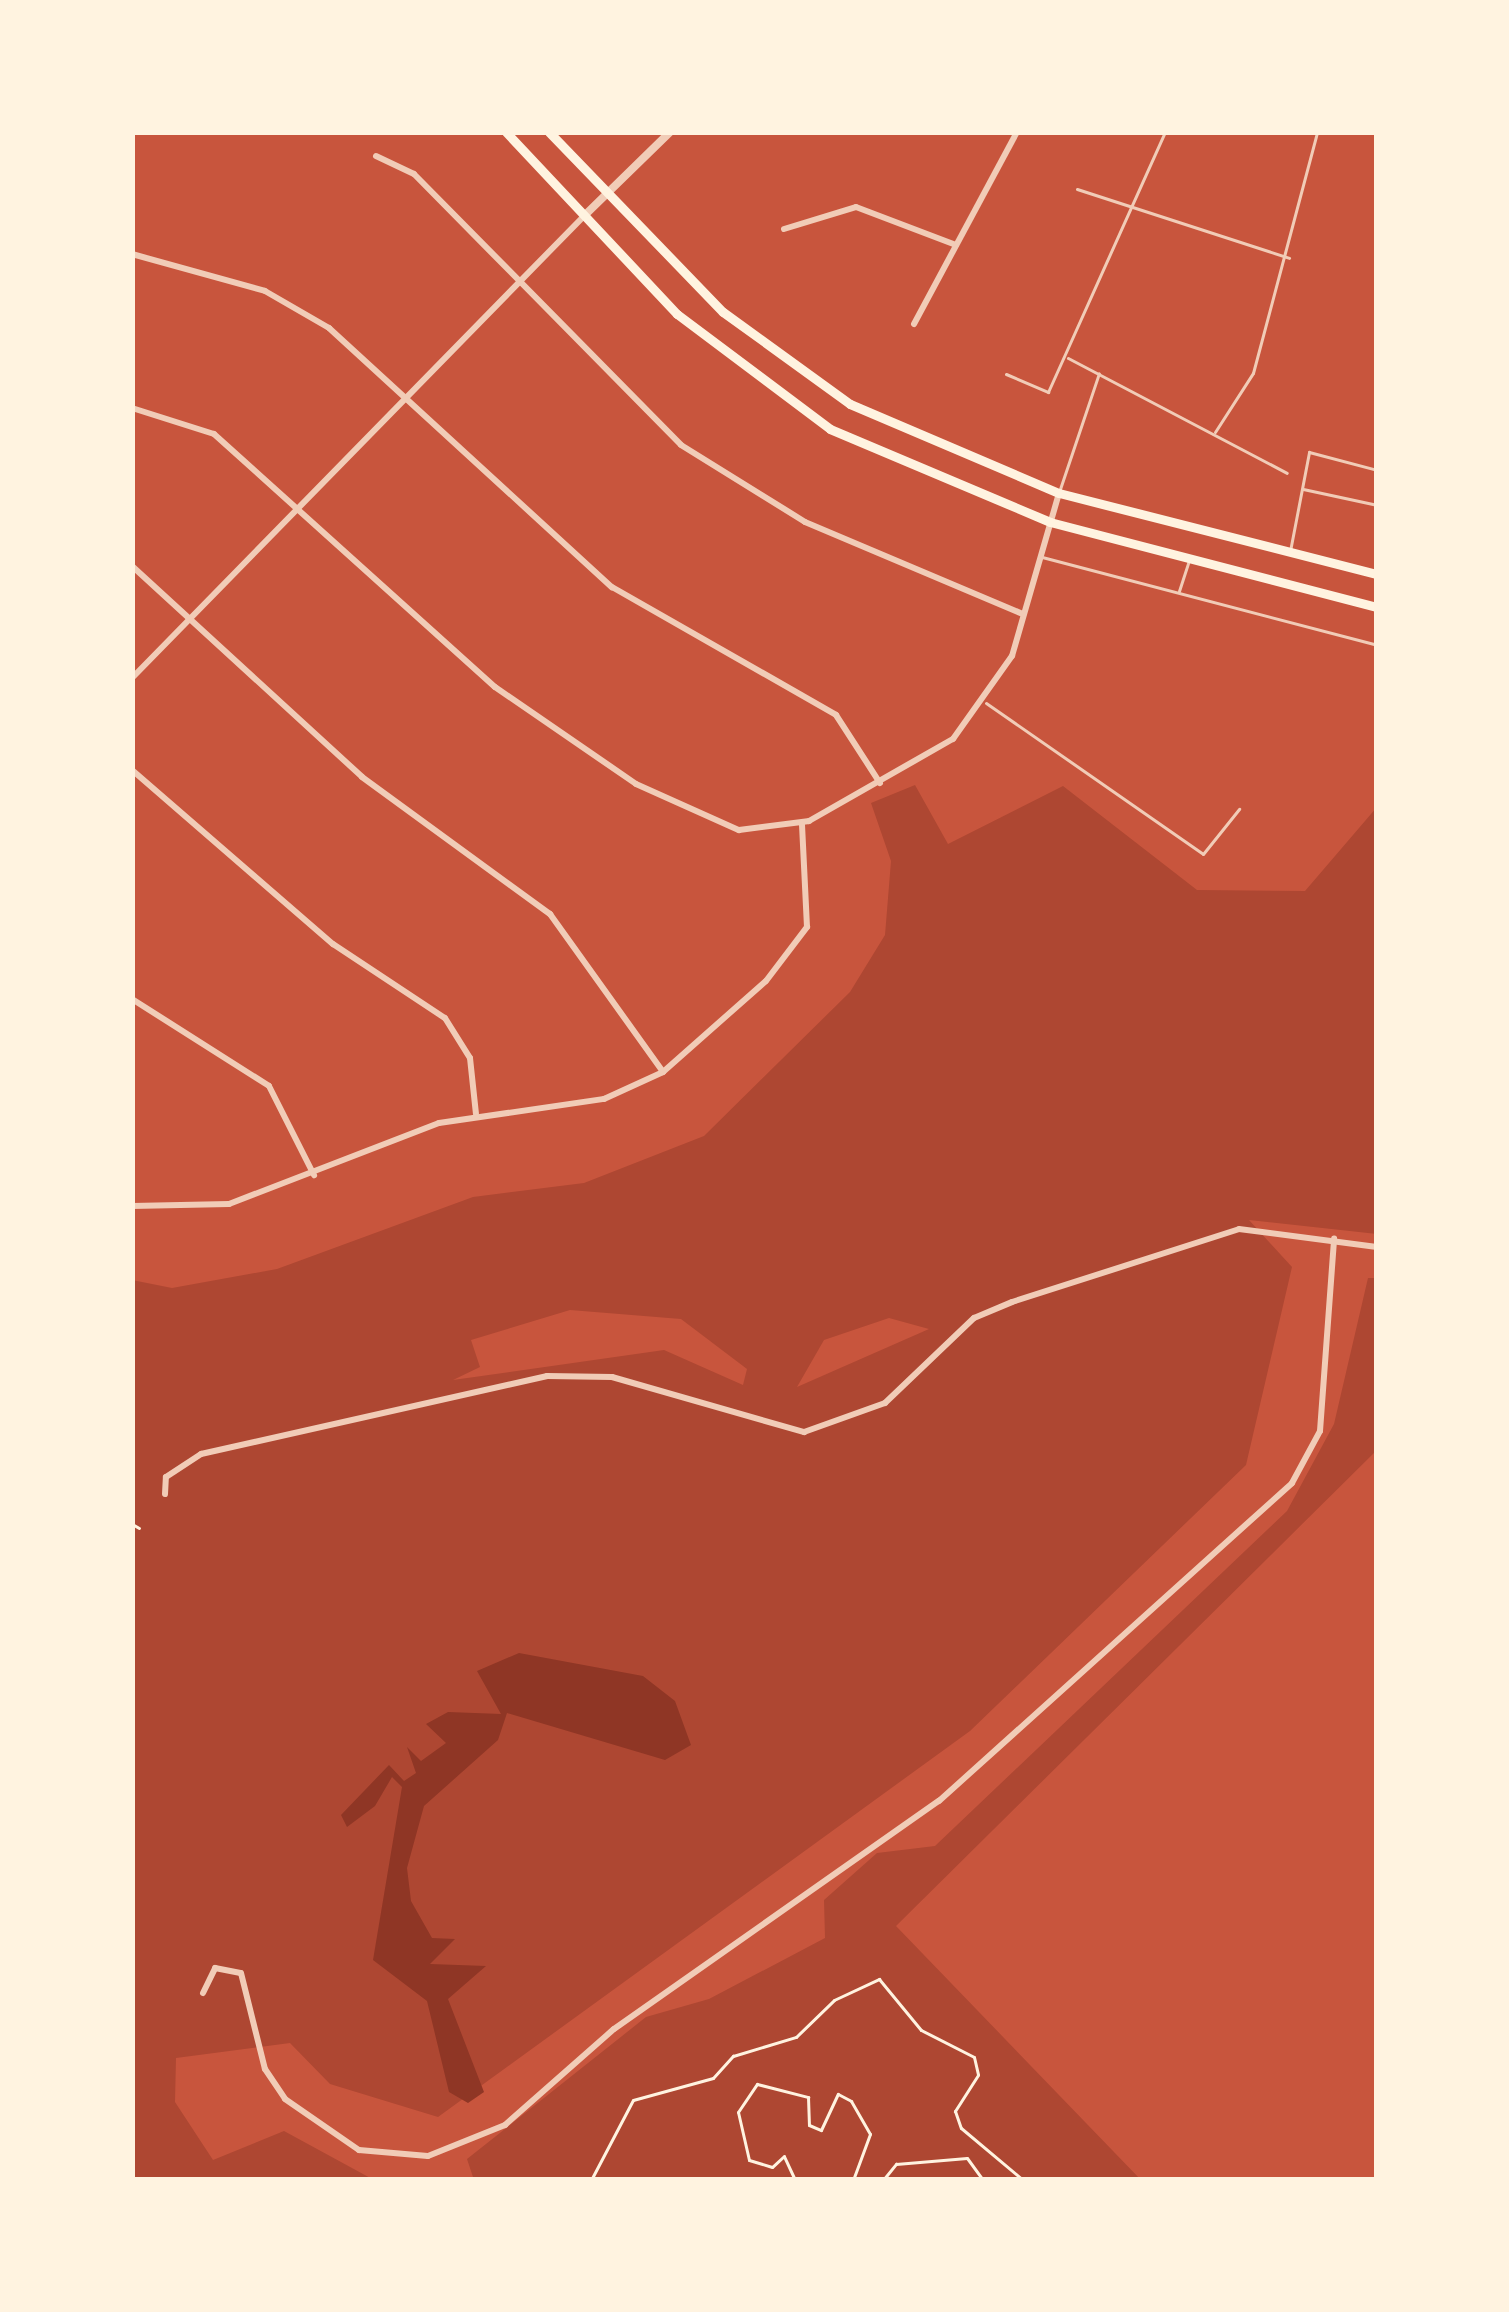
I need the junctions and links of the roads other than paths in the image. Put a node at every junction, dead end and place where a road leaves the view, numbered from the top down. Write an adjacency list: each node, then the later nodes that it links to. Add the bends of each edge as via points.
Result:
1 (506, 132): 11 (main road)
2 (549, 132): 9 (main road)
3 (670, 132): 9 (street)
4 (1017, 132): 13 (street)
5 (1165, 132): 10 (lane)
6 (1317, 132): 15 (lane)
7 (376, 156): 16 (street, via 414,174)
8 (1077, 189): 10 (lane)
9 (607, 194): 11 (street); 27 (main road, via 795,369 938,447)
10 (1132, 212): 15 (lane); 18 (lane)
11 (585, 215): 16 (street); 30 (main road, via 676,314 774,393 897,466)
12 (784, 229): 13 (street, via 856,207)
13 (956, 245): 17 (street)
14 (132, 254): 21 (street, via 301,310)
15 (1291, 259): 23 (lane, via 1253,373)
16 (514, 280): 21 (street); 39 (street, via 626,397 741,488)
17 (914, 324)
18 (1066, 358): 19 (lane); 20 (lane, via 1048,392)
19 (1100, 372): 23 (lane); 27 (lane)
20 (1006, 374)
21 (399, 395): 28 (street); 44 (street, via 611,587 836,715)
22 (132, 408): 28 (street, via 214,434)
23 (1215, 432): 25 (lane)
24 (1377, 470): 26 (lane, via 1310,452)
25 (1287, 473)
26 (1301, 488): 29 (lane); 31 (lane)
27 (1059, 493): 30 (street); 31 (main road)
28 (295, 503): 38 (street); 46 (street, via 495,687 636,784 739,830)
29 (1377, 505)
30 (1050, 522): 32 (street); 33 (main road)
31 (1290, 552): 35 (main road)
32 (1038, 556): 36 (lane); 39 (street)
33 (1189, 558): 36 (lane); 37 (main road)
34 (132, 566): 38 (street)
35 (1377, 574)
36 (1178, 592): 40 (lane)
37 (1377, 607)
38 (189, 613): 41 (street); 48 (street, via 362,777 550,914)
39 (1023, 614): 42 (street)
40 (1377, 645)
41 (132, 678)
42 (986, 703): 44 (street, via 953,739); 45 (lane, via 1203,854)
43 (132, 770): 49 (street, via 333,944 445,1018 470,1058)
44 (880, 783): 46 (street)
45 (1239, 809)
46 (802, 823): 48 (street, via 807,927 766,981)
47 (132, 1000): 50 (street, via 269,1086)
48 (663, 1072): 49 (street, via 604,1099)
49 (476, 1114): 50 (street)
50 (314, 1175): 51 (street, via 229,1204)
51 (132, 1206)
52 (1334, 1239): 53 (street); 54 (street, via 1239,1229 1012,1302 974,1318 850,1422 804,1432 612,1377 524,1378 201,1454 166,1477); 55 (street, via 1320,1432 1292,1483 939,1802 614,2029 505,2125 428,2156 359,2150 284,2099 261,2056 241,1972 215,1968)
53 (1377, 1247)
54 (165, 1494)
55 (203, 1993)

